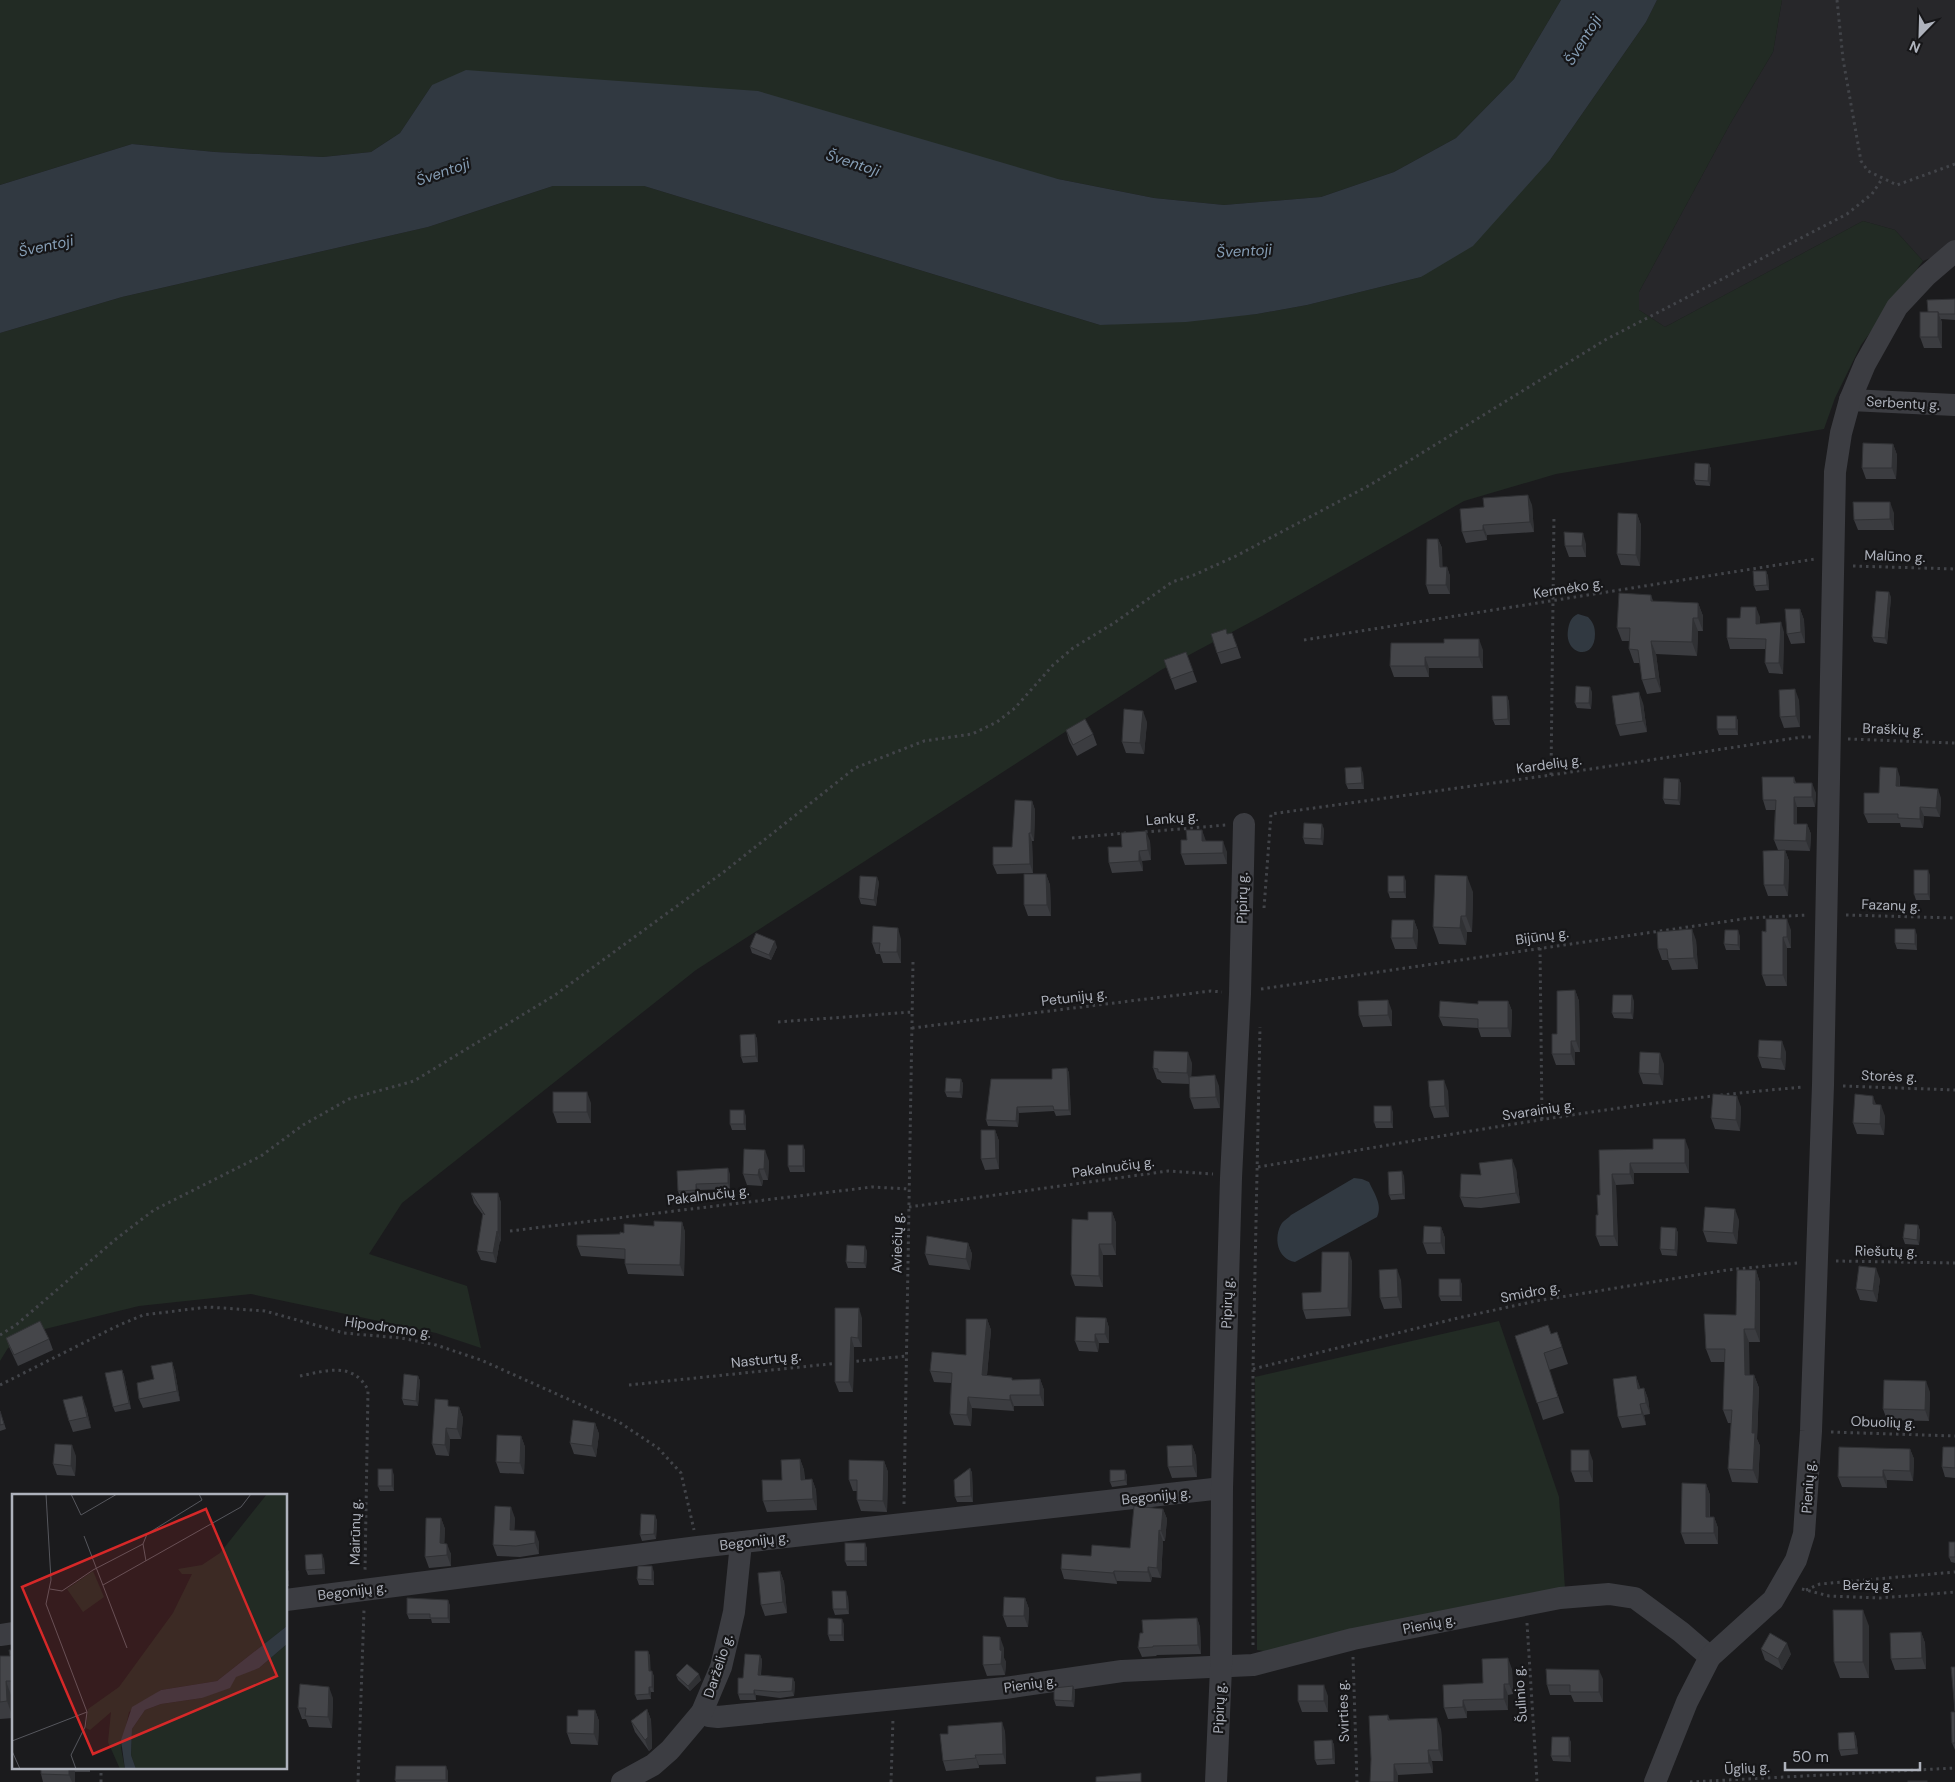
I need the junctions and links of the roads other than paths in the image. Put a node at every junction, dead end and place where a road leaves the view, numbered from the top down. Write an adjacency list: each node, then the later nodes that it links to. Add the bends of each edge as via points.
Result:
1 (1955, 251): 2 (street, Pienių g., via 1897,308 1865,364)
2 (1850, 400): 3 (street, Serbentų g.); 8 (street, Pienių g., via 1835,472 1823,1085 1811,1431 1804,1534 1796,1560 1773,1600)
3 (1955, 405)
4 (1244, 824): 5 (street, Pipirų g., via 1250,991 1231,1178)
5 (1222, 1488): 6 (street, Begonijų g.); 9 (street, Pipirų g.)
6 (741, 1543): 7 (street, Begonijų g.); 10 (street, Darželio g., via 734,1612 721,1667)
7 (288, 1600)
8 (1710, 1657): 9 (street, Pienių g., via 1635,1598 1608,1594 1560,1598 1353,1639 1253,1665); 13 (street, via 1687,1702)
9 (1221, 1668): 10 (street, Pienių g., via 1122,1671 1005,1688 718,1717); 12 (street, Pipirų g.)
10 (702, 1712): 11 (street, Darželio g., via 653,1765)
11 (622, 1782)
12 (1216, 1782)
13 (1655, 1782)

